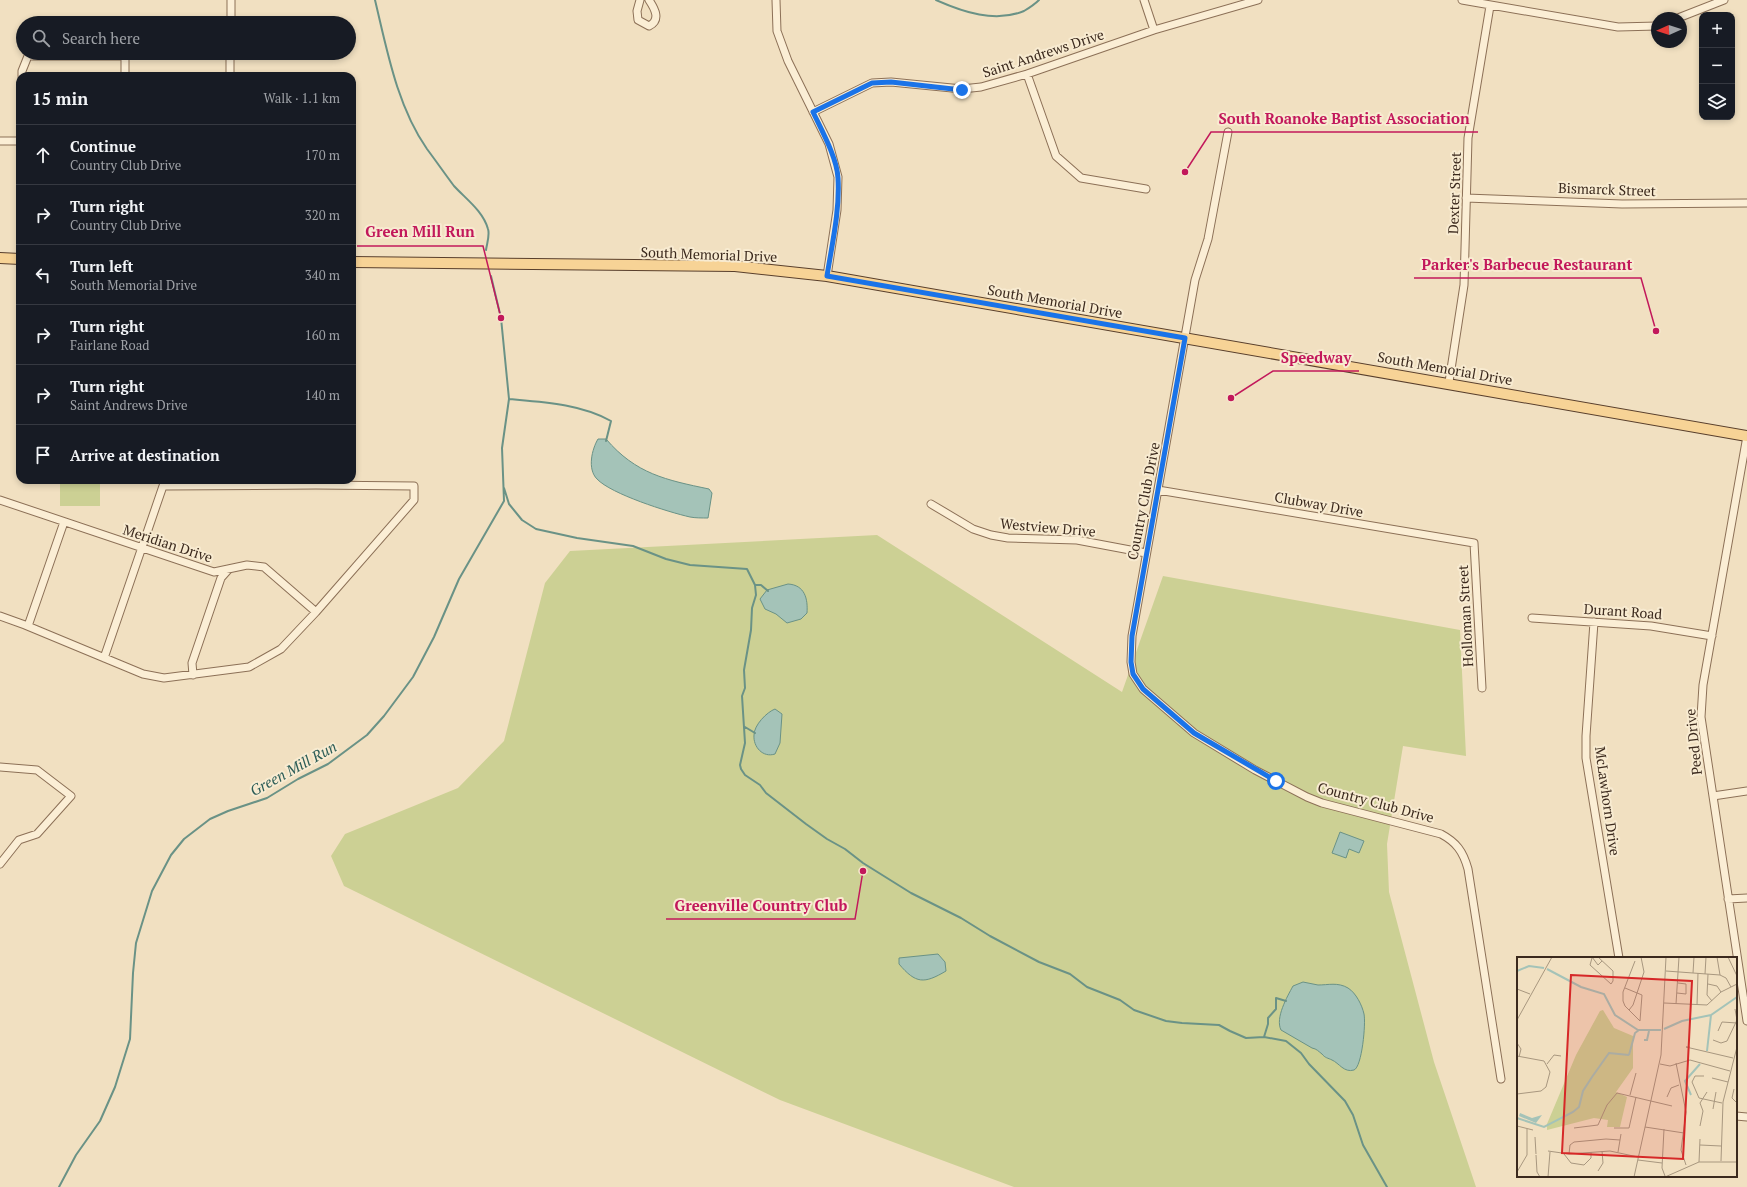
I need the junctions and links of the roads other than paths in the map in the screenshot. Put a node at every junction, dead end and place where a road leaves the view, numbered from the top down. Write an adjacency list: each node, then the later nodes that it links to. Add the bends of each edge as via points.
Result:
1 (231, 0): 11 (street)
2 (640, 0): 3 (street, via 638,20 649,26 657,18)
3 (649, 0)
4 (776, 0): 21 (street, via 777,31 788,61)
5 (1144, 0): 13 (street)
6 (1258, 0): 13 (street, Saint Andrews Drive)
7 (1462, 0): 9 (street)
8 (1724, 0): 10 (street)
9 (1490, 6): 12 (street, via 1618,27); 26 (street, Dexter Street, via 1468,134)
10 (1687, 14)
11 (231, 16)
12 (1651, 26)
13 (1154, 30): 20 (street, Saint Andrews Drive)
14 (26, 60): 17 (street)
15 (125, 60): 18 (street)
16 (230, 60): 19 (street)
17 (22, 72)
18 (126, 72)
19 (230, 72)
20 (1027, 74): 21 (street, Saint Andrews Drive, via 962,90 891,82 872,83); 25 (street, via 1056,156 1081,178)
21 (813, 112): 31 (street, via 829,144 838,177 837,210)
22 (1228, 132): 32 (street, Country Club Drive, via 1208,239 1195,280)
23 (0, 141): 24 (street)
24 (16, 141)
25 (1146, 189)
26 (1466, 198): 27 (street, Bismarck Street, via 1622,204); 33 (street, Dexter Street, via 1464,285)
27 (1747, 203)
28 (0, 258): 29 (main road)
29 (16, 259)
30 (356, 262): 31 (main road, South Memorial Drive, via 735,266)
31 (827, 276): 32 (main road, South Memorial Drive)
32 (1185, 338): 33 (main road, South Memorial Drive); 35 (street, Country Club Drive)
33 (1449, 382): 34 (main road, South Memorial Drive)
34 (1747, 436): 48 (street, Peed Drive)
35 (1158, 490): 39 (street, Clubway Drive); 41 (street, Country Club Drive)
36 (0, 500): 38 (street, Meridian Drive)
37 (931, 504): 41 (street, Westview Drive, via 973,529 991,535 1076,540)
38 (64, 522): 40 (street, Meridian Drive); 47 (street)
39 (1474, 543): 51 (street, Holloman Street)
40 (142, 548): 42 (street, Meridian Drive, via 214,572); 43 (street, via 163,486 414,486 414,500); 49 (street)
41 (1146, 553): 60 (street, Country Club Drive, via 1130,650 1133,674 1143,689 1194,733 1307,797 1336,807 1432,830 1452,840 1463,852 1468,869)
42 (229, 568): 43 (street, Meridian Drive, via 247,565 264,567); 50 (street, via 221,578 192,663)
43 (316, 612): 50 (street, via 280,649 249,667)
44 (0, 616): 47 (street)
45 (1532, 618): 46 (street, Durant Road)
46 (1594, 622): 48 (street, Durant Road, via 1662,627); 58 (street, McLawhorn Drive, via 1586,758)
47 (28, 626): 49 (street)
48 (1712, 636): 54 (street, Peed Drive, via 1703,685 1701,717)
49 (104, 658): 50 (street, via 143,674 164,678)
50 (193, 675)
51 (1482, 688)
52 (0, 767): 55 (street, via 37,770 71,796 37,834 19,840)
53 (1747, 791): 54 (street)
54 (1713, 796): 57 (street, Peed Drive)
55 (0, 864)
56 (1747, 898): 57 (street)
57 (1728, 899): 59 (street, Peed Drive)
58 (1619, 957)
59 (1747, 1021)
60 (1501, 1079)
61 (1737, 1116): 62 (street)
62 (1747, 1117)

